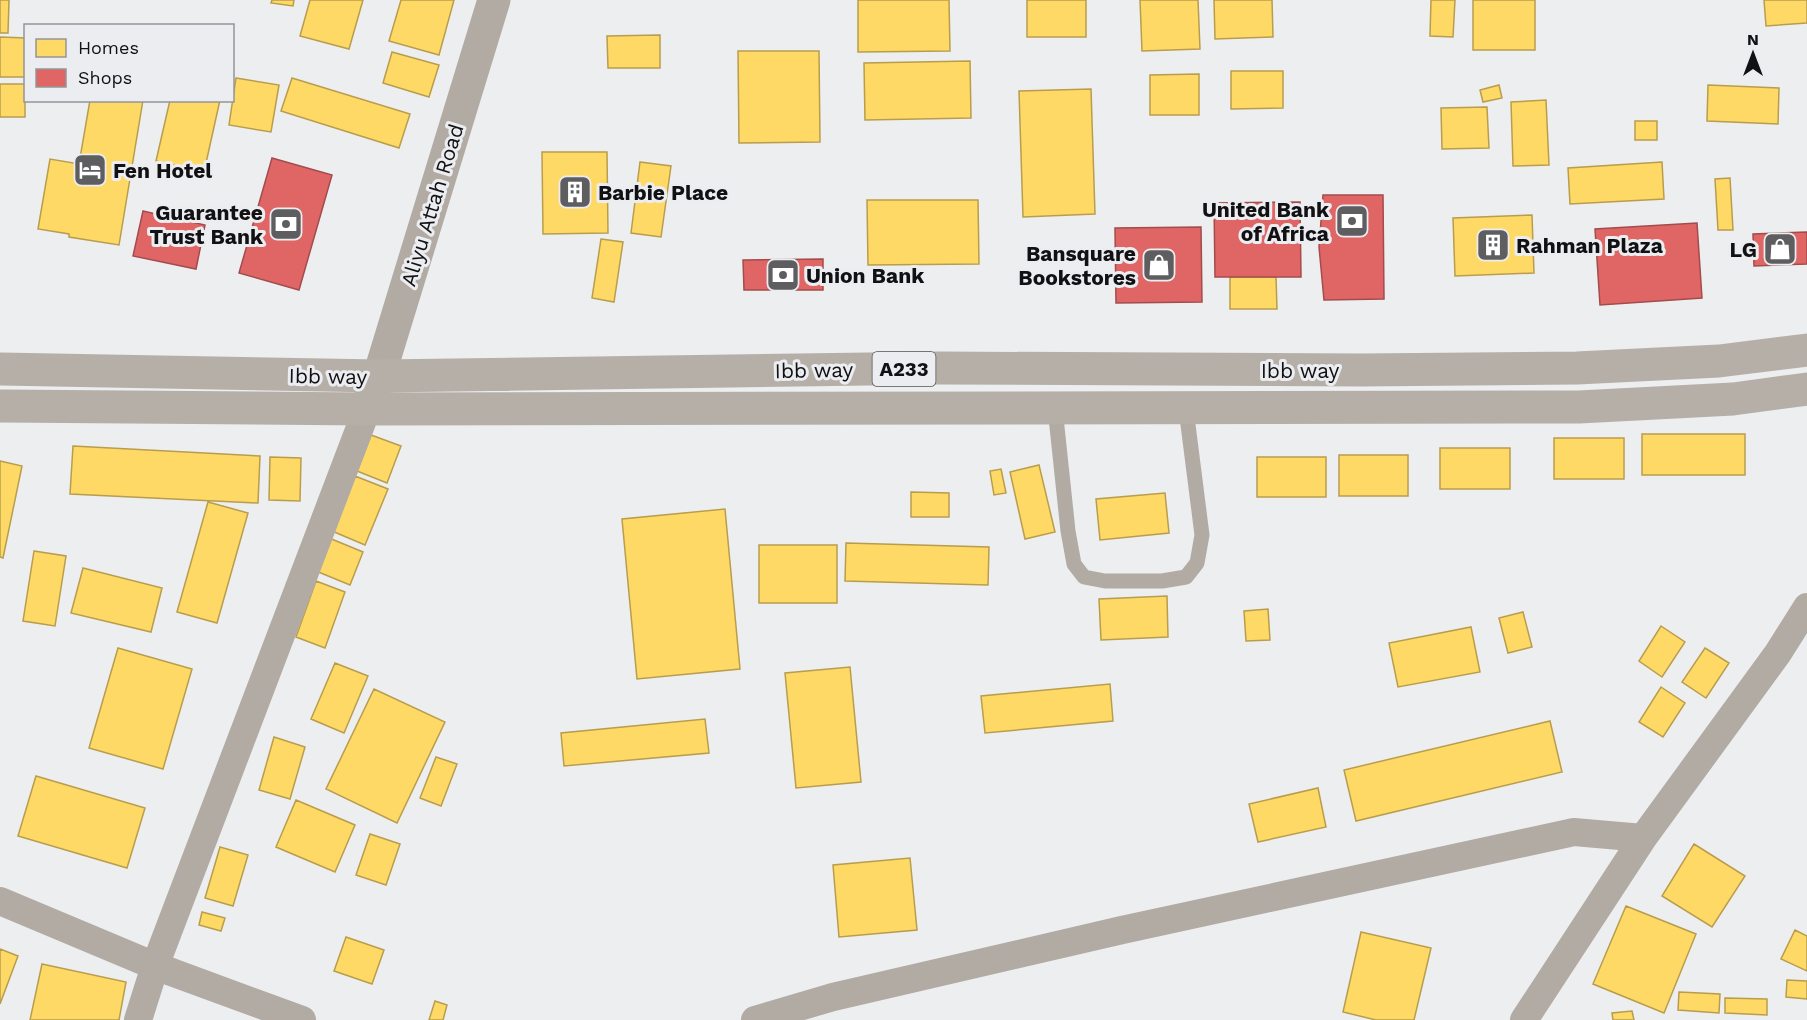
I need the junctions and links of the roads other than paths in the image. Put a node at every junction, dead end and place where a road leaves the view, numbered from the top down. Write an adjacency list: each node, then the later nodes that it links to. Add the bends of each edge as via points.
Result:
1 (494, 0): 4 (street, Aliyu Attah Road)
2 (1807, 350): 4 (highway, Ibb way / A233, via 1719,361 1577,368 939,368)
3 (0, 369): 4 (highway, Ibb way / A233)
4 (379, 376): 8 (street, Aliyu Attah Road)
5 (1807, 389): 9 (highway, A233, via 1733,399 1579,406)
6 (0, 406): 8 (highway, A233)
7 (1055, 408): 8 (highway, A233); 9 (highway, A233); 9 (lane, via 1074,564 1084,577 1105,581 1186,577 1197,563 1202,534)
8 (367, 409): 13 (street)
9 (1185, 409)
10 (1807, 607): 11 (street)
11 (1643, 838): 16 (street, via 1574,832 1122,930 833,997); 17 (street)
12 (0, 901): 13 (street)
13 (155, 966): 14 (street); 15 (street)
14 (138, 1020)
15 (302, 1020)
16 (755, 1020)
17 (1524, 1020)

